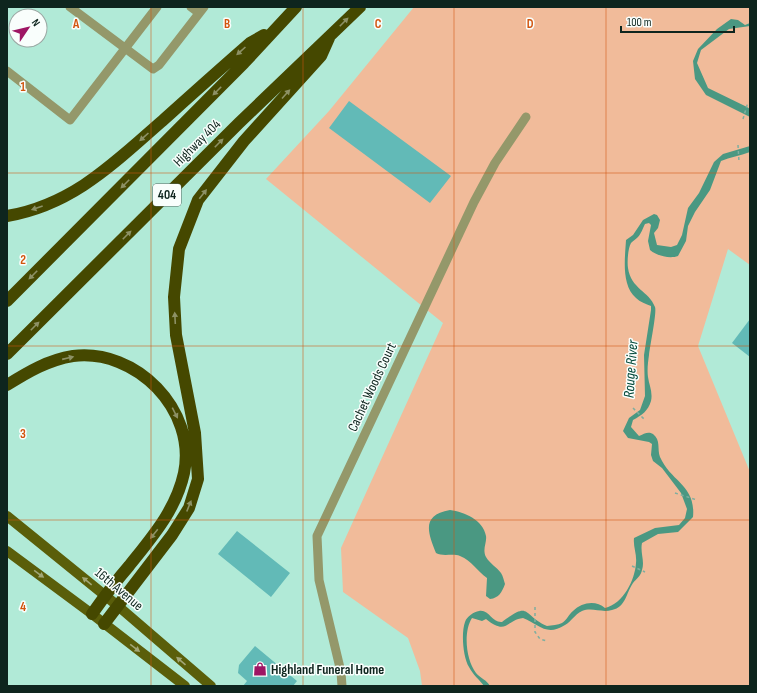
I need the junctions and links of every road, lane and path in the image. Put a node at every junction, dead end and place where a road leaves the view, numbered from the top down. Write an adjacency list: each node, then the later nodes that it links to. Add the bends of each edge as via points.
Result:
1 (70, 7): 9 (street)
2 (157, 7): 9 (street)
3 (191, 7): 6 (street)
4 (296, 7): 7 (highway, Highway 404 / 404)
5 (360, 7): 8 (highway, Highway 404 / 404, one-way to 5)
6 (201, 10): 9 (street, via 153,69)
7 (274, 29): 16 (highway, one-way to 16, via 250,43 85,186 60,200 21,214); 17 (highway, Highway 404 / 404, one-way to 17, via 244,63)
8 (329, 38): 18 (highway, Highway 404 / 404, one-way to 8, via 239,123); 29 (highway, one-way to 8, via 179,524 189,508 198,479 195,433 176,335 174,297 179,249 198,200 244,141 321,56)
9 (125, 49): 10 (street, via 70,120)
10 (7, 71)
11 (748, 102): 13 (path)
12 (526, 117): 36 (street, Cachet Woods Court, via 495,163 474,202 317,536 320,580)
13 (743, 119)
14 (738, 144): 15 (path)
15 (739, 162)
16 (7, 216)
17 (7, 301)
18 (7, 354)
19 (7, 385): 28 (highway, one-way to 28, via 43,364 74,356 98,357 120,363 142,374 161,390 176,415 186,453 177,498 161,525)
20 (633, 408): 21 (path)
21 (644, 419)
22 (675, 493): 23 (path)
23 (698, 500)
24 (7, 516): 28 (main road, 16th Avenue, one-way to 24)
25 (7, 551): 31 (main road, one-way to 31)
26 (632, 566): 27 (path)
27 (645, 572)
28 (106, 596): 29 (main road, 16th Avenue); 31 (highway)
29 (118, 606): 32 (highway); 35 (main road, 16th Avenue, one-way to 29)
30 (535, 607): 33 (path, via 534,626 537,635)
31 (92, 614): 32 (main road)
32 (104, 624): 34 (main road, one-way to 34)
33 (547, 641)
34 (185, 686)
35 (211, 686)
36 (342, 686)

